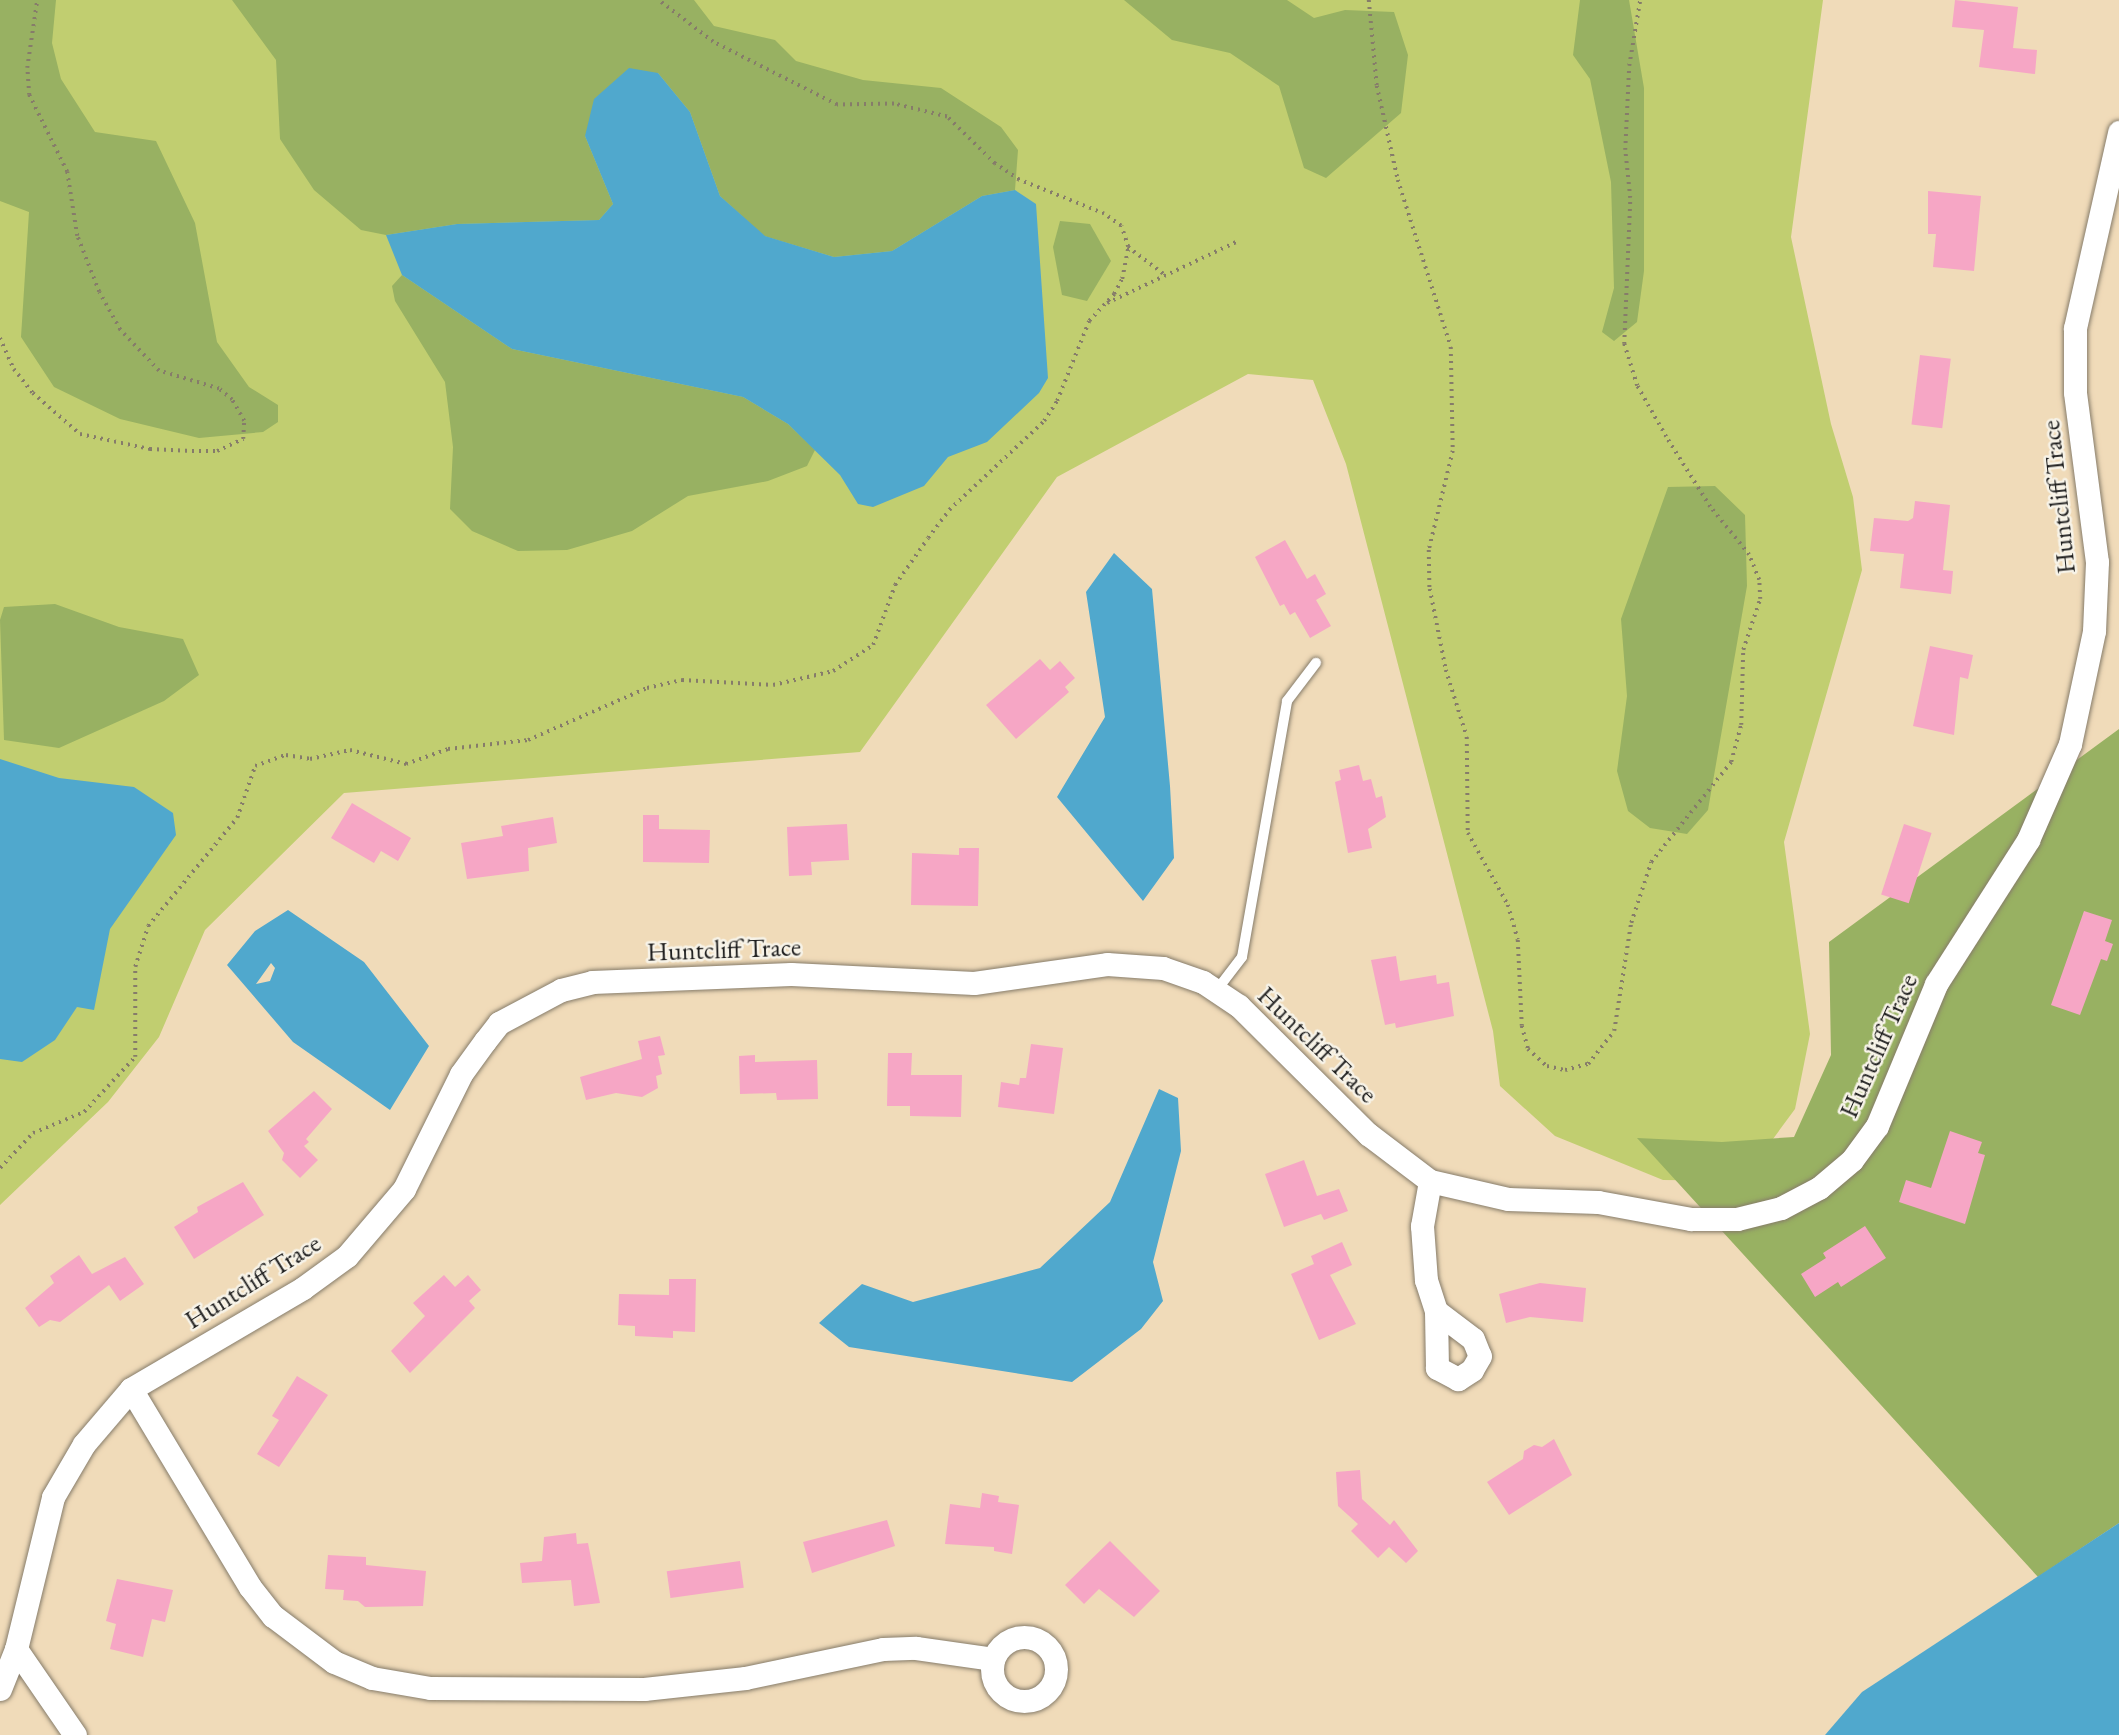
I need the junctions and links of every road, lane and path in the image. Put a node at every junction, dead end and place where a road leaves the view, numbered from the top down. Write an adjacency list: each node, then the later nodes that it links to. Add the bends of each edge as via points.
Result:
1 (37, 0): 10 (path, via 27,68 29,95 67,172 77,236 99,292 120,330 159,372 219,389 232,400 244,421 243,439 217,451 192,451 150,449 80,434 33,393 14,369)
2 (658, 0): 7 (path, via 713,42 836,105 894,104 947,117 995,164 1019,180 1104,214 1121,226)
3 (1369, 0): 4 (path, via 1377,86 1398,180 1451,346 1453,451 1429,550 1430,589 1446,670 1467,737 1468,833 1508,905 1518,940 1522,1026 1528,1049 1547,1066 1575,1070 1588,1064 1614,1031 1631,923 1651,862 1731,762 1741,725 1742,650 1760,599 1759,580 1749,555 1710,507 1666,437 1637,386 1624,344 1630,198 1625,150 1629,66)
4 (1640, 0)
5 (2119, 132): 14 (street, Huntcliff Trace, via 2075,328 2076,392 2098,562 2086,687 2046,805 1936,984 1877,1126 1852,1160 1819,1188 1781,1208 1737,1219 1691,1219 1598,1202 1508,1199)
6 (1236, 242): 8 (path)
7 (1128, 247): 8 (path); 9 (path, via 1122,279)
8 (1165, 275): 9 (path)
9 (1102, 306): 13 (path, via 1078,340 1057,401 1044,421 949,510 895,585 873,645 833,671 772,685 682,680 647,688 528,740 448,749 405,764 350,750 310,759 286,755 256,766 237,818 148,926 135,967 135,1057 84,1112 33,1133)
10 (0, 338)
11 (1317, 663): 12 (lane, via 1287,701 1242,957)
12 (1216, 991): 14 (street, Huntcliff Trace, via 1239,1006 1368,1134); 16 (street, Huntcliff Trace, via 1163,968 1126,964 974,983 791,974 592,982 561,990 521,1010 492,1032 461,1074 404,1189 347,1256 303,1288)
13 (0, 1168)
14 (1430, 1181): 15 (street, via 1422,1247)
15 (1436, 1311)
16 (131, 1389): 17 (street, Huntcliff Trace, via 76,1454 53,1497); 18 (street, via 250,1587 273,1616 334,1662 372,1678 430,1688 644,1689 745,1678 883,1649 916,1648)
17 (16, 1649): 19 (street, Huntcliff Trace); 20 (street)
18 (993, 1659)
19 (0, 1689)
20 (75, 1735)

